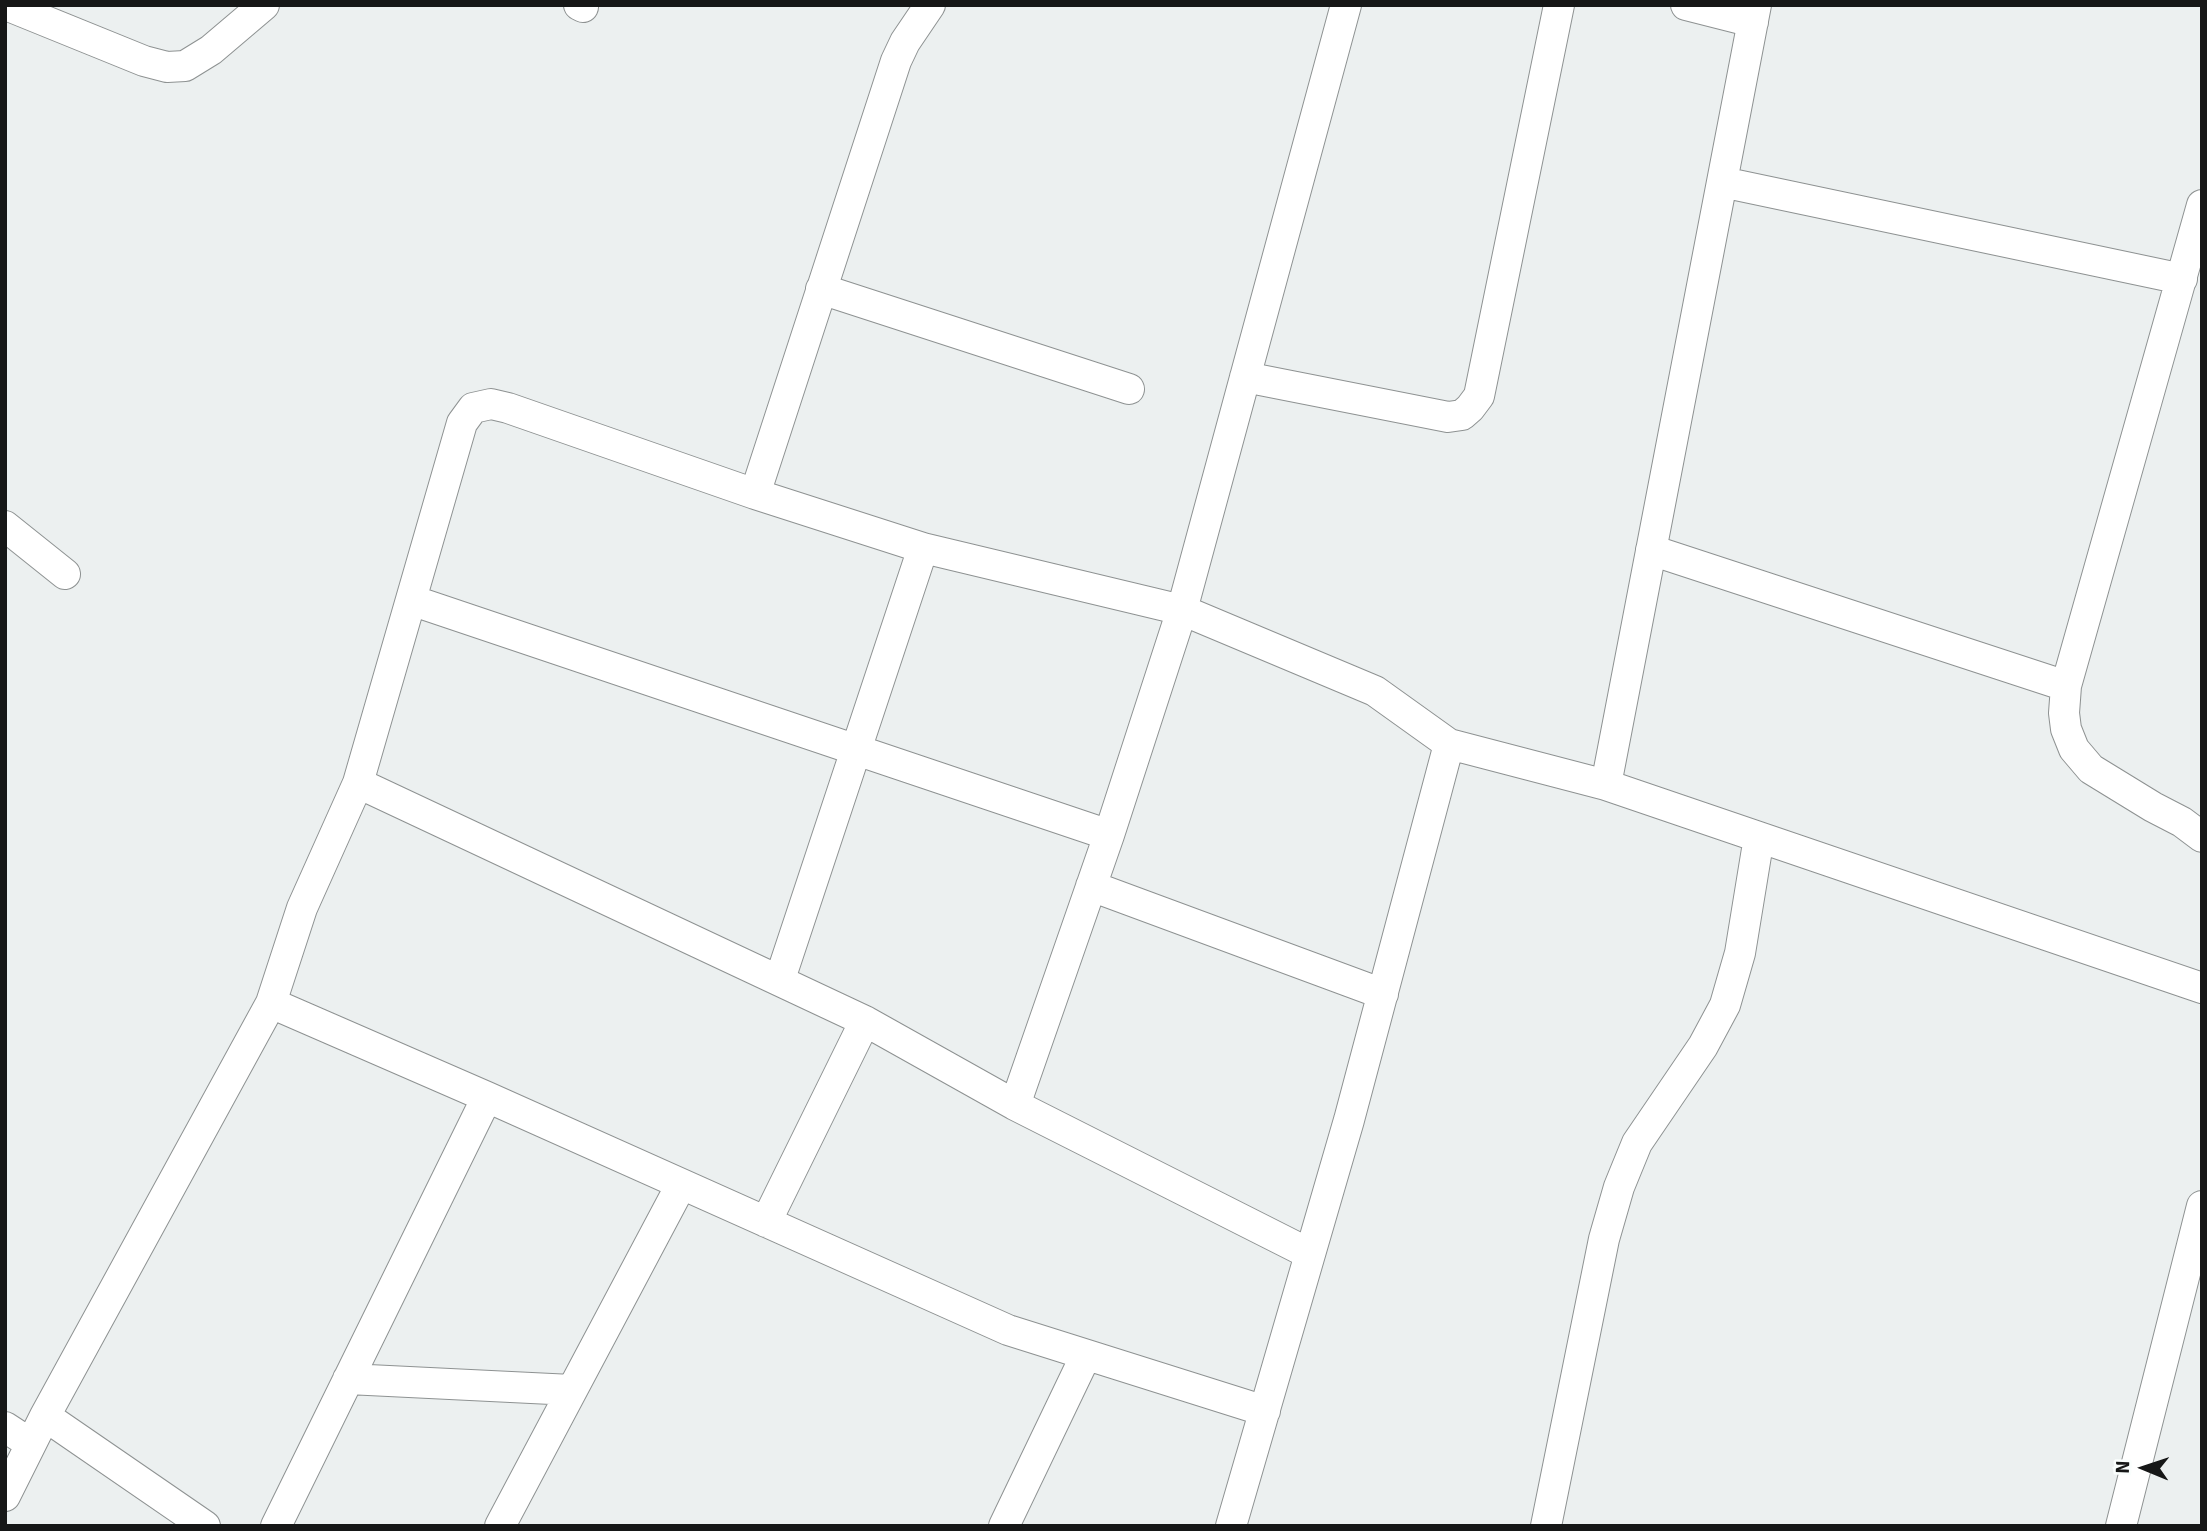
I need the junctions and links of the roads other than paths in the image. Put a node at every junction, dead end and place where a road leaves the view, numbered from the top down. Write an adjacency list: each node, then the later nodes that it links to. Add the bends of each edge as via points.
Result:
1 (6, 5): 2 (street, via 167,67 185,66 211,50)
2 (264, 5)
3 (930, 5): 11 (street, via 895,61)
4 (1346, 5): 12 (street)
5 (1559, 5): 12 (street, via 1479,396 1470,408 1448,417)
6 (1686, 5): 7 (street)
7 (1755, 14): 8 (street)
8 (1722, 182): 10 (street); 17 (street)
9 (2202, 205): 10 (street)
10 (2182, 279): 21 (street)
11 (821, 289): 13 (street); 14 (street)
12 (1245, 377): 20 (street)
13 (1129, 389)
14 (755, 494): 16 (street); 19 (street, via 508,408 491,404 473,408 462,423)
15 (5, 526): 18 (street)
16 (923, 548): 20 (street); 23 (street)
17 (1651, 550): 21 (street); 25 (street)
18 (65, 574)
19 (411, 600): 23 (street); 24 (street)
20 (1182, 610): 22 (street, via 1375,691); 26 (street)
21 (2066, 685): 28 (street, via 2066,729 2074,749 2091,769)
22 (1449, 744): 25 (street); 32 (street)
23 (856, 749): 26 (street); 30 (street)
24 (358, 783): 30 (street); 33 (street, via 302,908)
25 (1606, 785): 27 (street)
26 (1109, 835): 29 (street)
27 (1759, 837): 31 (street); 54 (street, via 1740,953 1725,1005 1637,1143 1619,1187 1604,1239)
28 (2202, 837)
29 (1091, 886): 32 (street); 36 (street)
30 (780, 979): 34 (street)
31 (2202, 988)
32 (1383, 994): 40 (street)
33 (271, 1003): 35 (street); 45 (street)
34 (865, 1021): 36 (street); 39 (street)
35 (487, 1097): 37 (street); 42 (street)
36 (1015, 1105): 40 (street)
37 (681, 1185): 39 (street); 43 (street)
38 (2202, 1206): 55 (street)
39 (766, 1222): 41 (street, via 1008,1331)
40 (1310, 1254): 44 (street)
41 (1086, 1355): 44 (street); 52 (street)
42 (348, 1378): 43 (street); 50 (street)
43 (572, 1390): 51 (street)
44 (1265, 1411): 53 (street)
45 (45, 1416): 47 (street); 49 (street)
46 (5, 1427): 47 (street)
47 (31, 1444): 48 (street)
48 (5, 1496)
49 (205, 1526)
50 (276, 1526)
51 (500, 1526)
52 (1004, 1526)
53 (1231, 1526)
54 (1546, 1526)
55 (2121, 1526)

